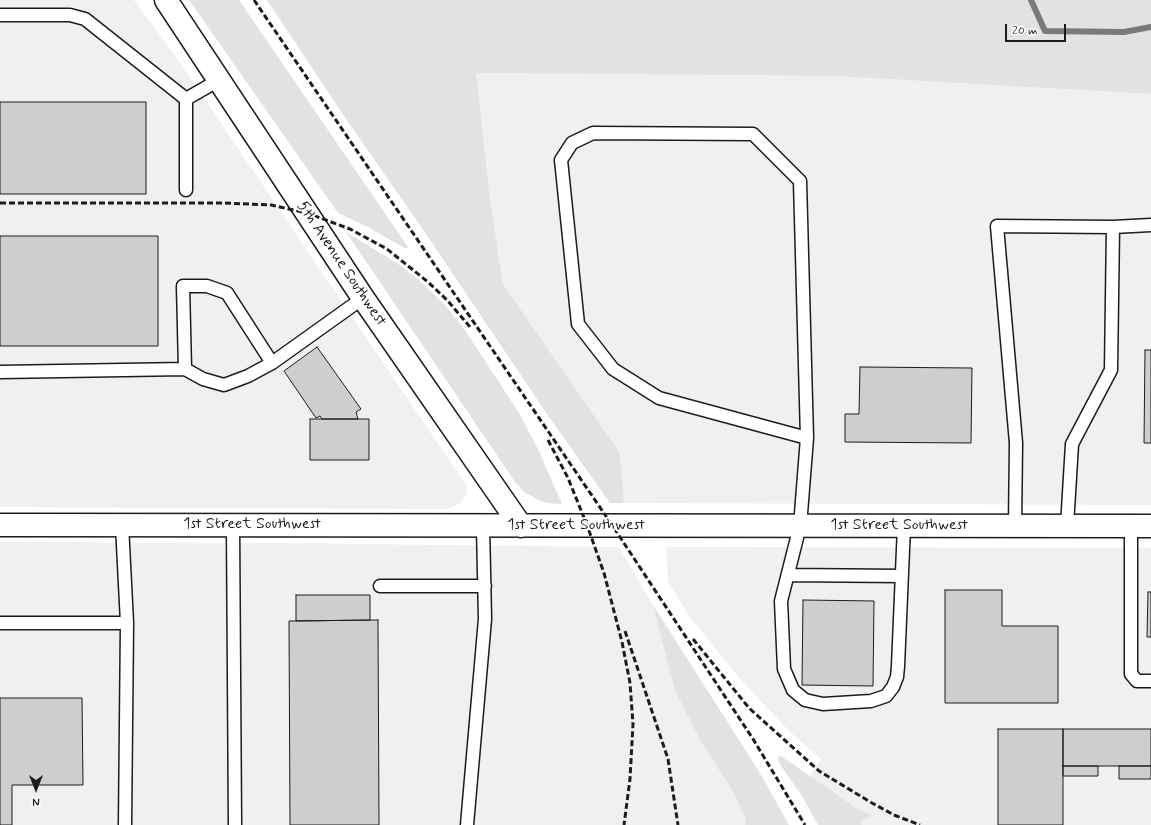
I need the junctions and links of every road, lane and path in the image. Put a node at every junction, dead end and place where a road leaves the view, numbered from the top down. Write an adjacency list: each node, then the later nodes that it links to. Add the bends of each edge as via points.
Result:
1 (166, 0): 3 (street, 5th Avenue Southwest)
2 (0, 15): 4 (lane, via 70,15 85,19)
3 (219, 80): 4 (lane); 8 (street, 5th Avenue Southwest)
4 (186, 99): 5 (lane)
5 (186, 190)
6 (1151, 225): 7 (lane)
7 (1113, 227): 20 (lane, via 997,226 1016,443); 21 (lane, via 1111,370 1072,444)
8 (363, 298): 9 (lane); 17 (street, 5th Avenue Southwest)
9 (272, 363): 10 (lane, via 224,385 203,379); 10 (lane, via 227,293 207,286 182,286)
10 (185, 369): 11 (lane)
11 (0, 372)
12 (807, 438): 12 (lane, via 800,181 753,134 593,133 572,143 561,160 578,324 613,369 659,398); 18 (lane)
13 (0, 525): 14 (street, 1st Street Southwest)
14 (122, 525): 15 (street, 1st Street Southwest); 28 (lane)
15 (233, 525): 16 (street, 1st Street Southwest); 31 (lane)
16 (483, 526): 17 (street, 1st Street Southwest); 26 (lane)
17 (521, 526): 18 (street, 1st Street Southwest)
18 (800, 526): 19 (street, 1st Street Southwest); 23 (lane)
19 (904, 526): 20 (street, 1st Street Southwest); 24 (lane)
20 (1015, 526): 21 (street, 1st Street Southwest)
21 (1067, 526): 22 (street, 1st Street Southwest)
22 (1141, 526): 29 (lane, via 1131,674 1137,681)
23 (788, 575): 24 (lane); 24 (lane, via 780,600 784,669 793,690 805,700 824,704 871,701 886,696 893,687 898,666)
24 (902, 576)
25 (380, 586): 26 (lane)
26 (484, 586): 32 (lane, via 485,619)
27 (0, 623): 28 (lane)
28 (126, 623): 30 (lane)
29 (1151, 681)
30 (124, 824)
31 (235, 825)
32 (467, 825)

